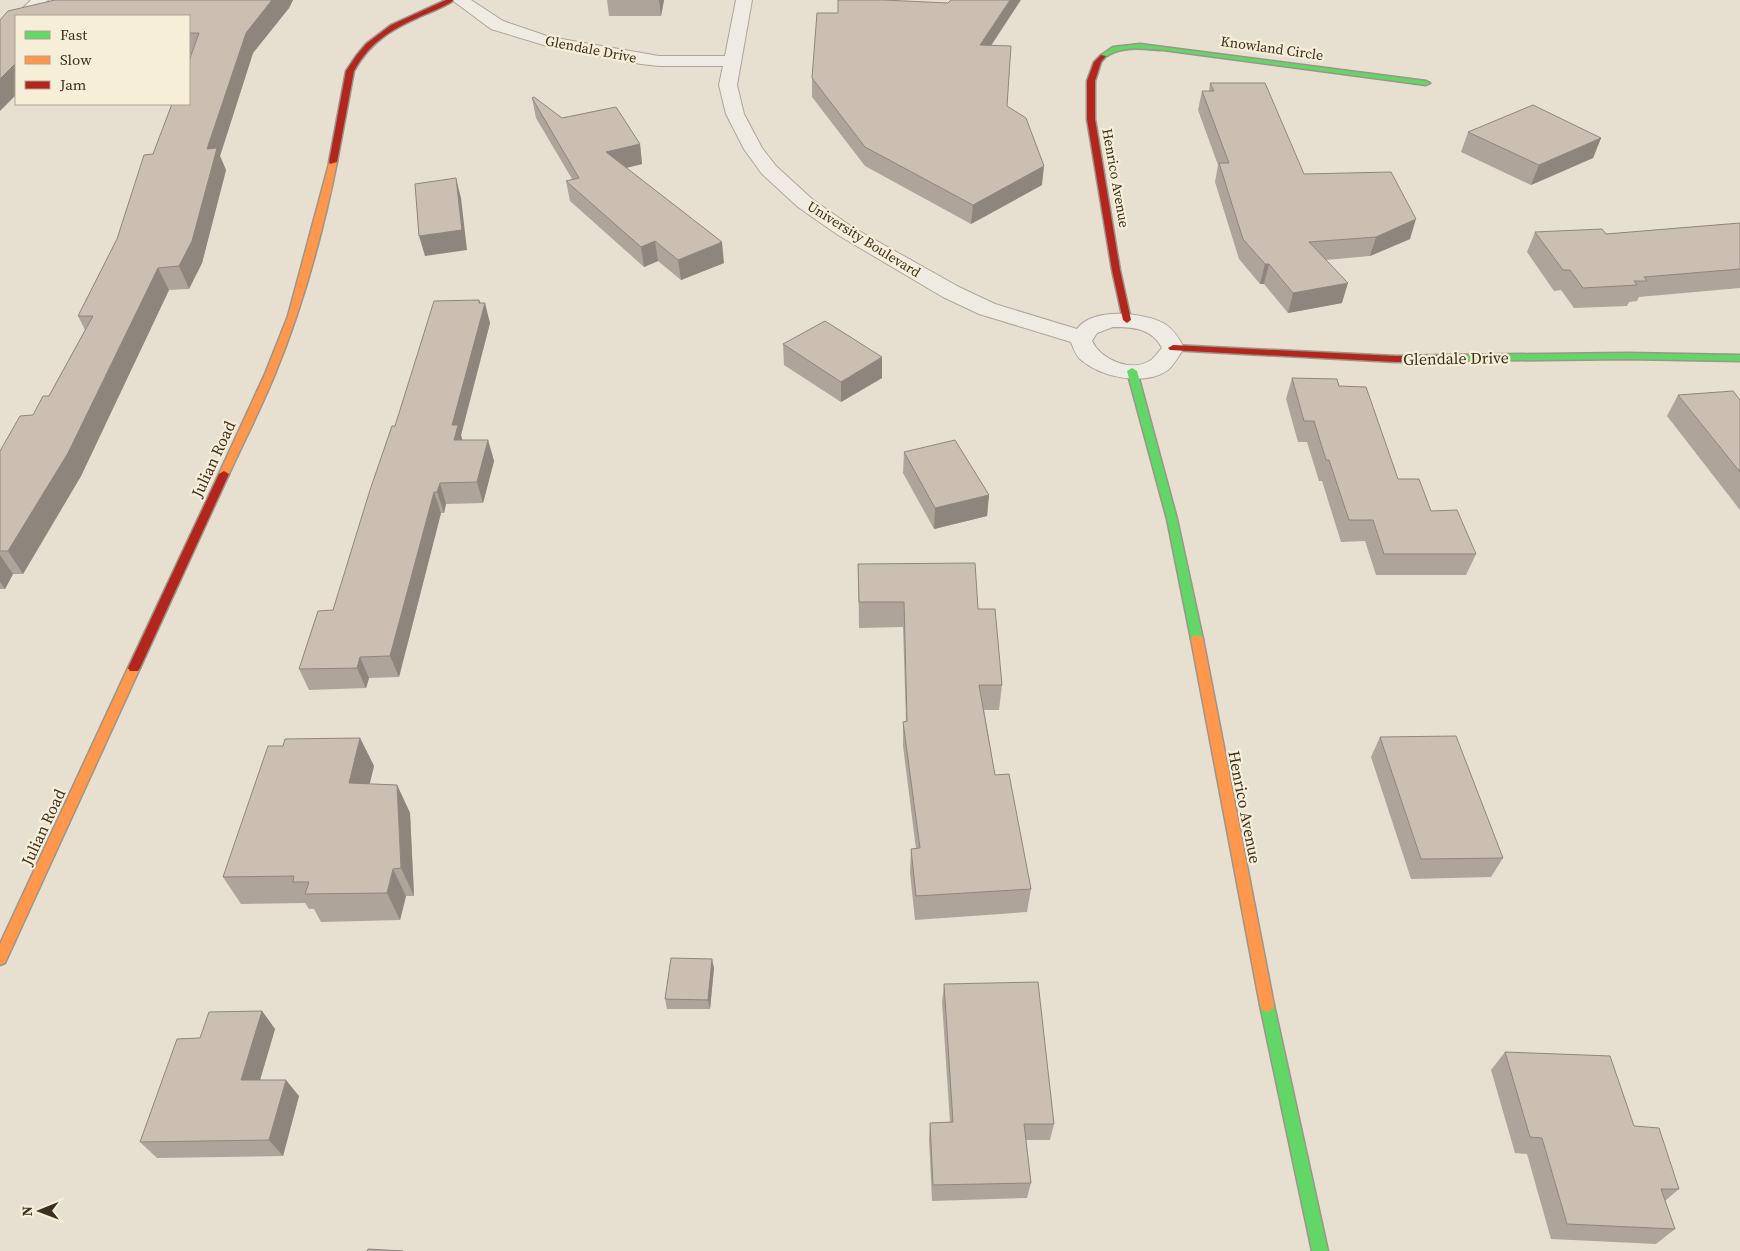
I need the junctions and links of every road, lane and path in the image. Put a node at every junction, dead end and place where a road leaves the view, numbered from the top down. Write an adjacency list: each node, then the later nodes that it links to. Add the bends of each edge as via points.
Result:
1 (40, 0): 5 (street)
2 (451, 0): 14 (street, Julian Road, via 384,32 362,49 354,60 327,192 292,316 270,374)
3 (460, 0): 7 (street, Glendale Drive, via 497,25 546,41 659,61)
4 (744, 0): 7 (street, University Boulevard)
5 (24, 15)
6 (1115, 49): 8 (street, Knowland Circle, via 1163,48); 9 (street, Henrico Avenue, via 1098,62 1091,81 1091,119)
7 (731, 61): 10 (street, University Boulevard, via 728,85 735,114 753,149 769,170 805,203 950,292 987,308)
8 (1426, 83)
9 (1127, 320): 10 (street, via 1098,323 1088,328); 11 (street, via 1149,324 1161,331)
10 (1082, 338): 13 (street, via 1083,350 1095,362 1108,368)
11 (1173, 348): 12 (street, Glendale Drive, via 1396,359); 13 (street, via 1161,366)
12 (1740, 358)
13 (1132, 371): 15 (street, Henrico Avenue, via 1172,519 1190,602 1255,948)
14 (0, 959)
15 (1320, 1251)

